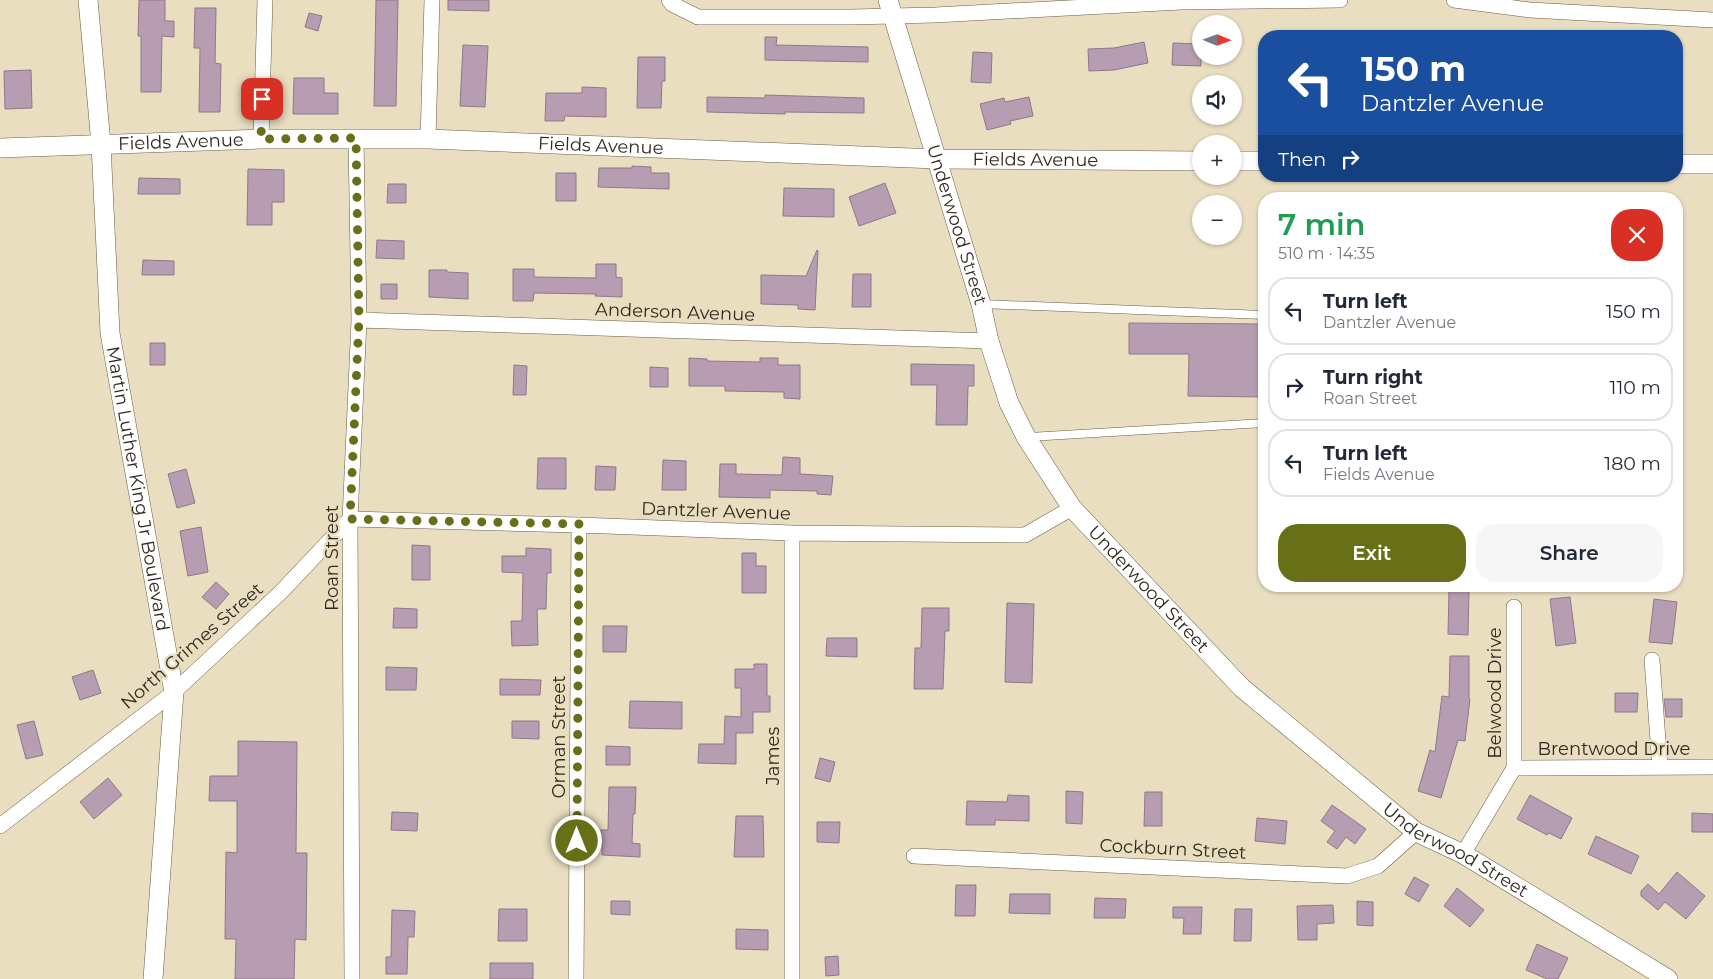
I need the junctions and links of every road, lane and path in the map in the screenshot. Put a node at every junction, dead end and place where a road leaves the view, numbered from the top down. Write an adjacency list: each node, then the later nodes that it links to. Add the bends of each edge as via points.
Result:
1 (88, 0): 15 (street, Martin Luther King Jr Boulevard)
2 (266, 0): 13 (street)
3 (432, 0): 14 (street)
4 (669, 0): 9 (street, via 698,17)
5 (1340, 0): 8 (street)
6 (1454, 0): 10 (street)
7 (1517, 0): 10 (street)
8 (1180, 1): 9 (street, via 935,15)
9 (890, 8): 17 (street, Underwood Street)
10 (1530, 10): 11 (street)
11 (1713, 20)
12 (356, 138): 13 (street, Fields Avenue); 14 (street, Fields Avenue); 25 (street, Roan Street)
13 (261, 139): 15 (street, Fields Avenue)
14 (428, 139): 17 (street, Fields Avenue)
15 (101, 144): 16 (street, Fields Avenue); 35 (street, Martin Luther King Jr Boulevard, via 110,333)
16 (0, 148)
17 (937, 159): 18 (street, Fields Avenue); 23 (street, Underwood Street)
18 (1192, 161)
19 (1242, 161): 20 (street)
20 (1258, 161)
21 (1683, 164): 22 (street)
22 (1713, 164)
23 (981, 304): 24 (lane); 26 (street, Underwood Street)
24 (1258, 315)
25 (359, 320): 26 (street, Anderson Avenue); 30 (street, Roan Street)
26 (990, 341): 28 (street, Underwood Street, via 1009,403)
27 (1258, 423): 28 (lane)
28 (1026, 437): 29 (street, Underwood Street)
29 (1072, 508): 32 (street, Dantzler Avenue, via 1025,535); 40 (street, Underwood Street, via 1242,688)
30 (350, 519): 31 (street, Dantzler Avenue); 35 (street, North Grimes Street, via 281,592); 44 (street, Roan Street)
31 (579, 524): 32 (street, Dantzler Avenue); 45 (street, Orman Street)
32 (792, 533): 46 (street, James)
33 (1514, 607): 38 (street, Belwood Drive)
34 (1652, 660): 36 (street)
35 (174, 692): 39 (street, North Grimes Street); 43 (street, Martin Luther King Jr Boulevard)
36 (1660, 767): 37 (street, Brentwood Drive); 38 (street, Brentwood Drive)
37 (1713, 767)
38 (1514, 768): 41 (street, Belwood Drive)
39 (0, 826)
40 (1416, 832): 41 (street, Underwood Street); 42 (street, Cockburn Street, via 1378,866 1347,876)
41 (1464, 854): 47 (street, Underwood Street)
42 (914, 856)
43 (153, 979)
44 (352, 979)
45 (576, 979)
46 (792, 979)
47 (1668, 979)

